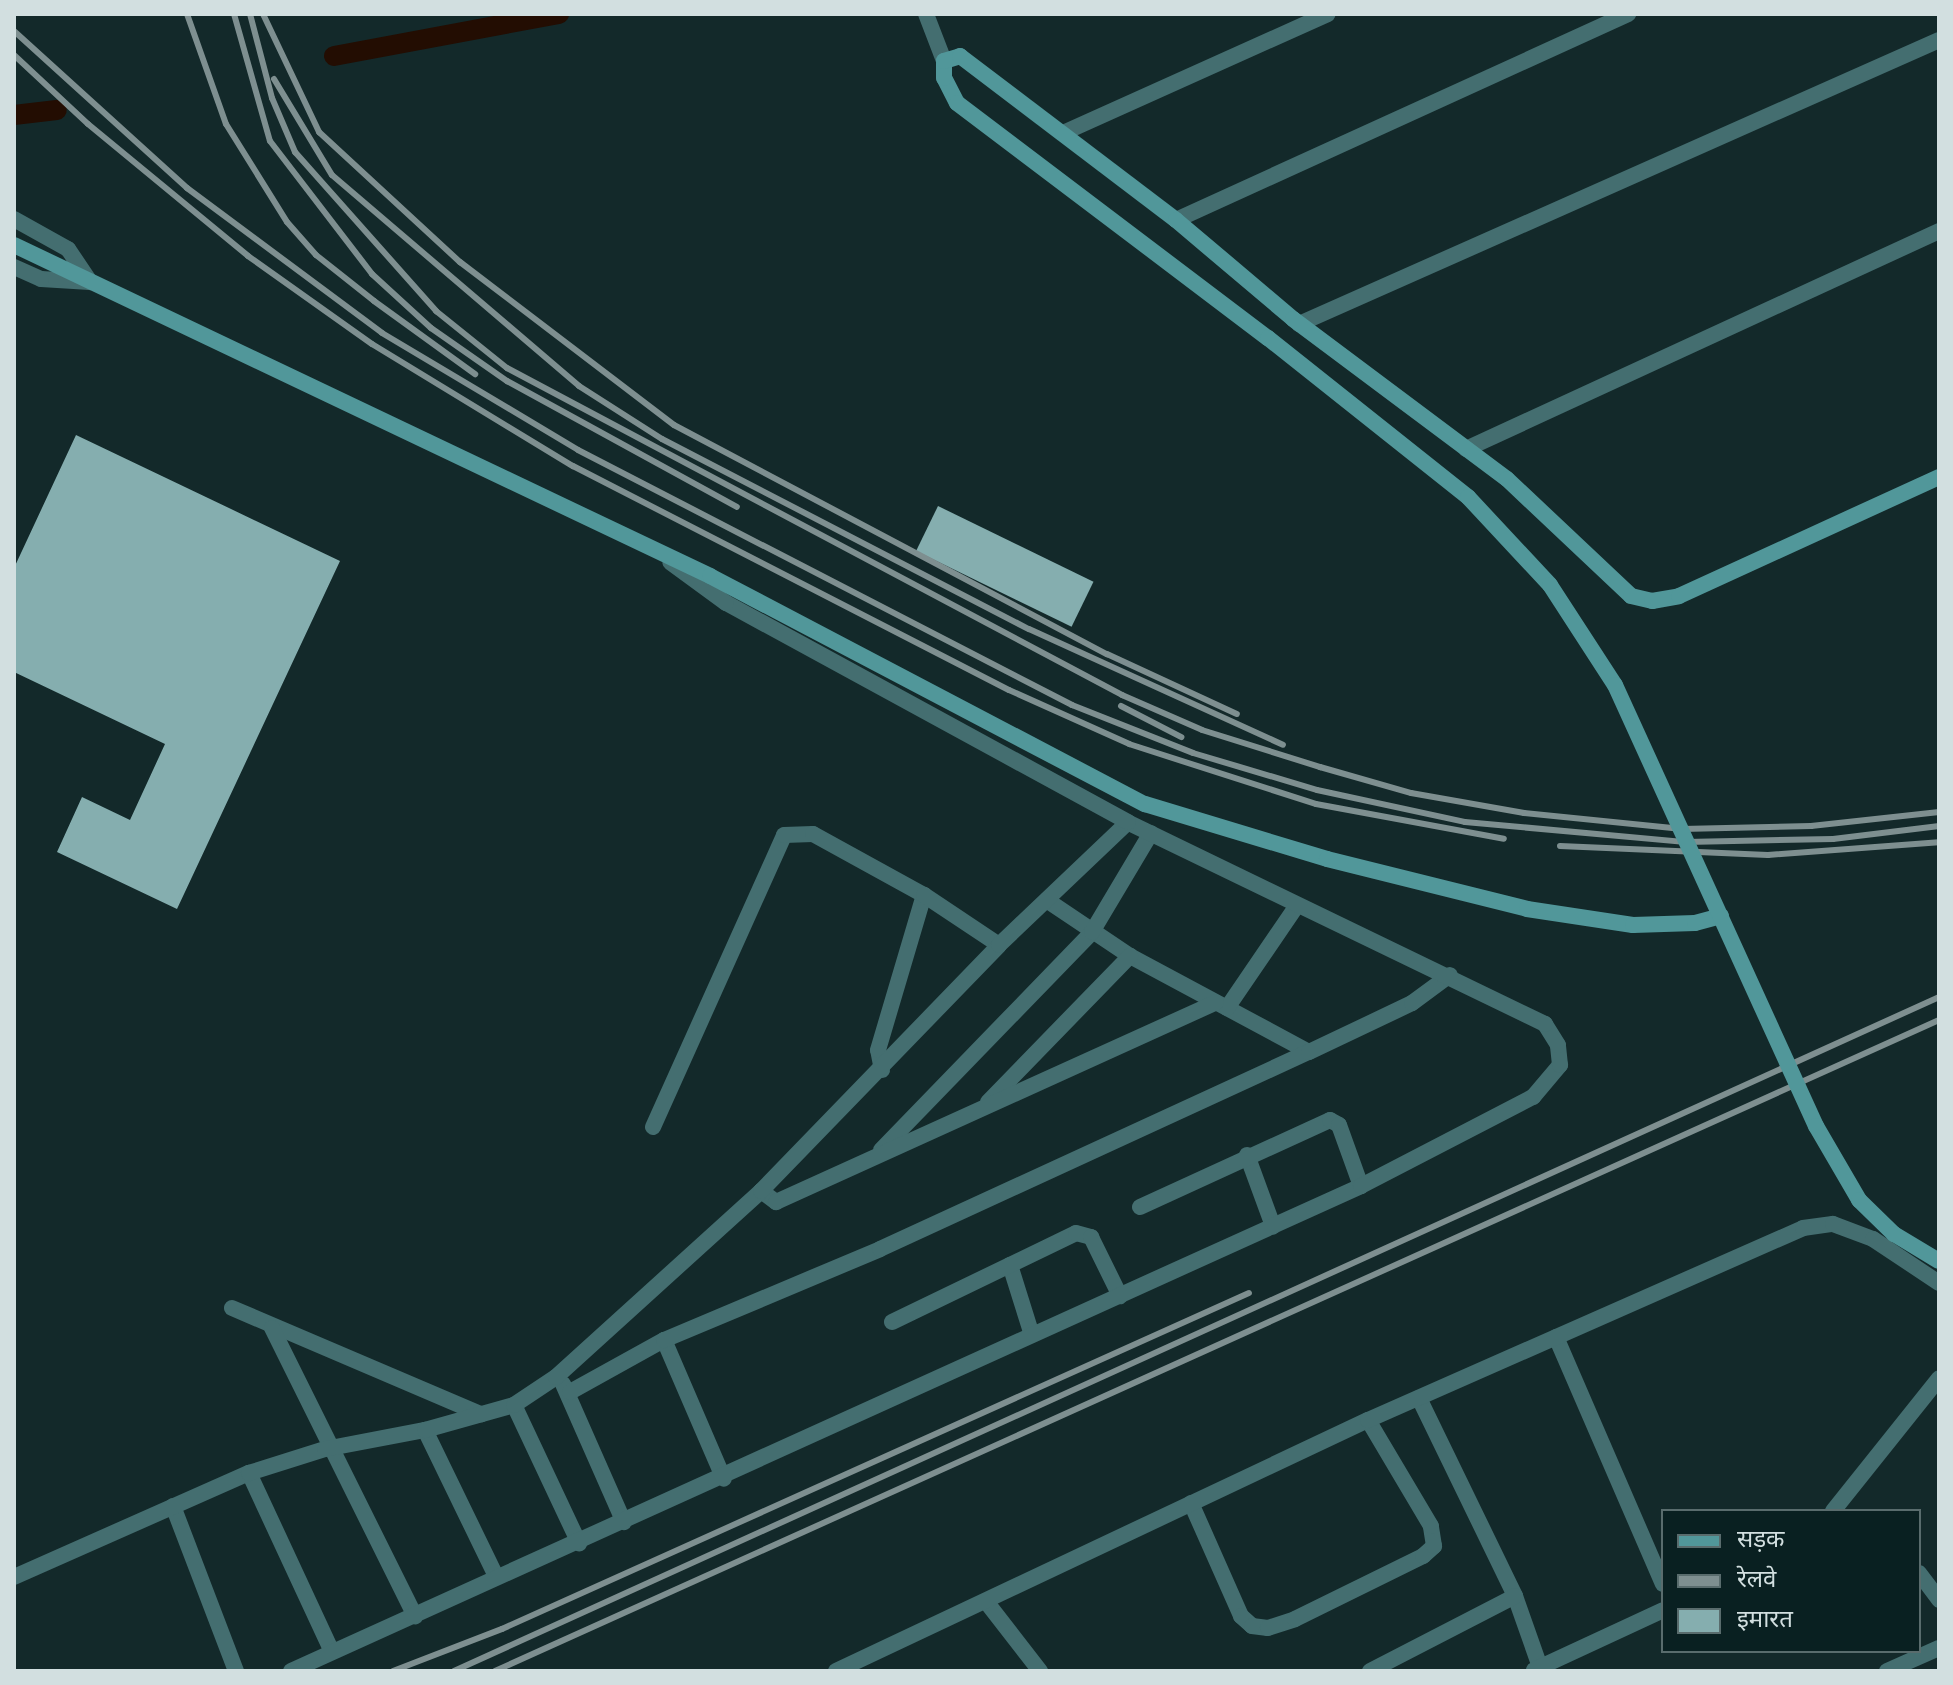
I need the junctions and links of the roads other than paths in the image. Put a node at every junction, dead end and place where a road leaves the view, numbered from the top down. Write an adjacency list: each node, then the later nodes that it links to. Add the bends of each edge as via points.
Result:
1 (926, 14): 5 (street)
2 (1328, 14): 6 (street)
3 (1628, 14): 8 (street)
4 (1939, 40): 13 (street)
5 (944, 61): 6 (street, via 960,56 977,64); 22 (street, bridge, via 944,78 957,103 1268,338 1468,497 1510,538 1576,621 1615,685)
6 (1063, 133): 8 (street)
7 (14, 219): 12 (street, via 68,249)
8 (1176, 220): 13 (street)
9 (1939, 231): 14 (street)
10 (14, 245): 12 (street)
11 (14, 267): 12 (street, via 41,279)
12 (90, 282): 16 (street)
13 (1299, 324): 14 (street)
14 (1466, 449): 15 (street, via 1507,479 1620,587 1652,601 1679,596)
15 (1939, 477)
16 (655, 550): 17 (street, via 726,603); 22 (street, via 1099,782 1185,818 1527,909 1633,925 1695,923)
17 (1128, 822): 18 (street); 20 (street)
18 (1151, 833): 21 (street); 23 (street)
19 (924, 895): 24 (street); 29 (street, via 878,1050); 31 (street, via 813,834 784,835)
20 (1048, 901): 23 (street); 24 (street)
21 (1296, 907): 26 (street); 27 (street)
22 (1721, 916): 38 (street, bridge, via 1816,1126 1859,1200 1894,1234)
23 (1092, 932): 25 (street); 33 (street)
24 (999, 945): 29 (street)
25 (1130, 956): 27 (street); 30 (street)
26 (1450, 975): 28 (street, via 1412,1003); 34 (street, via 1545,1024 1558,1045 1560,1065 1533,1097)
27 (1221, 1005): 28 (street); 30 (street)
28 (1309, 1052): 47 (street, via 880,1249)
29 (882, 1070): 35 (street)
30 (984, 1106): 33 (street)
31 (653, 1127)
32 (1247, 1155): 34 (street, via 1330,1120 1339,1125); 36 (street); 37 (street)
33 (873, 1158): 35 (street, via 776,1202)
34 (1361, 1186): 37 (street)
35 (761, 1191): 48 (street)
36 (1140, 1207)
37 (1273, 1226): 41 (street)
38 (1939, 1261)
39 (1010, 1265): 41 (street, via 1084,1233); 43 (street); 45 (street)
40 (1939, 1283): 46 (street, via 1873,1239 1833,1224 1803,1228)
41 (1120, 1296): 45 (street)
42 (232, 1308): 44 (street)
43 (892, 1322)
44 (272, 1328): 53 (street); 56 (street)
45 (1032, 1335): 58 (street)
46 (1556, 1337): 51 (street); 67 (street)
47 (664, 1340): 50 (street); 58 (street)
48 (556, 1377): 50 (street); 52 (street)
49 (1939, 1378): 61 (street)
50 (570, 1392): 62 (street)
51 (1419, 1398): 54 (street); 68 (street)
52 (514, 1405): 53 (street); 63 (street)
53 (482, 1415): 55 (street)
54 (1368, 1420): 59 (street); 59 (street, via 1431,1526 1434,1546 1295,1619 1268,1628 1252,1626 1241,1616)
55 (425, 1430): 56 (street); 64 (street)
56 (333, 1449): 57 (street); 72 (street)
57 (249, 1473): 60 (street); 74 (street)
58 (724, 1479): 62 (street)
59 (1191, 1503): 70 (street)
60 (173, 1506): 66 (street); 76 (street)
61 (1840, 1509)
62 (624, 1522): 63 (street)
63 (579, 1543): 64 (street)
64 (496, 1576): 72 (street)
65 (1921, 1576): 69 (street)
66 (14, 1577)
67 (1661, 1579)
68 (1515, 1596): 75 (street); 80 (street)
69 (1939, 1600)
70 (988, 1604): 78 (street); 79 (street)
71 (1661, 1611): 75 (street)
72 (415, 1616): 74 (street)
73 (1939, 1648): 81 (street)
74 (332, 1652): 77 (street)
75 (1537, 1669)
76 (236, 1671)
77 (291, 1671)
78 (836, 1671)
79 (1040, 1671)
80 (1370, 1671)
81 (1887, 1671)

